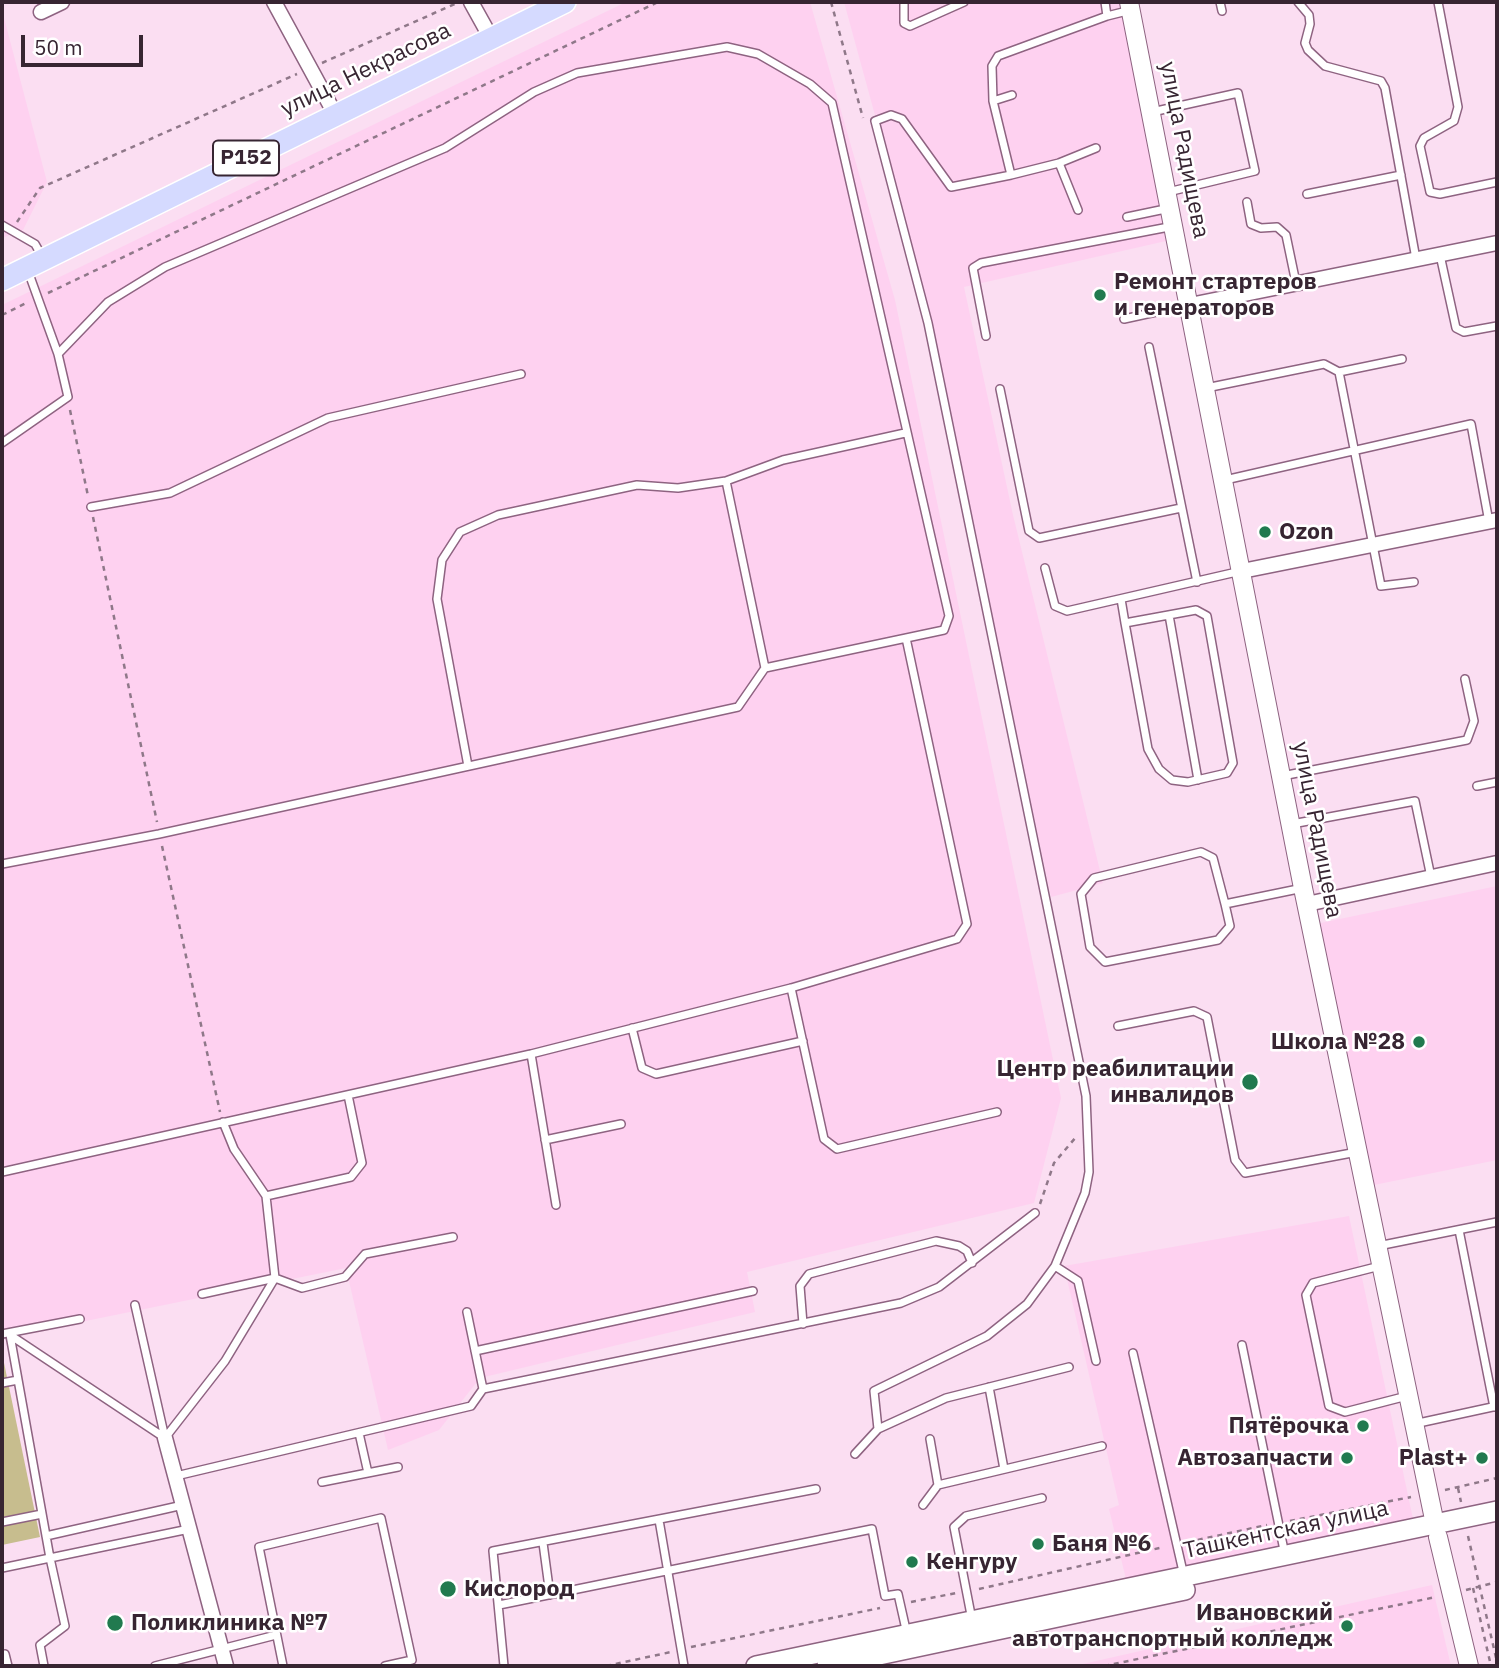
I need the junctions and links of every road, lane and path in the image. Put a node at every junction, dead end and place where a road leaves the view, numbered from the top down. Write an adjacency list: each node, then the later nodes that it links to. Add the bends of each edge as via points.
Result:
1 (62, 2): 15 (street)
2 (274, 2): 18 (street)
3 (459, 2): 18 (path)
4 (471, 2): 17 (street)
5 (565, 2): 17 (main road, улица Некрасова / Р152)
6 (658, 2): 41 (path)
7 (904, 2): 8 (lane, via 904,23 910,26)
8 (964, 2)
9 (1105, 2): 16 (lane)
10 (1220, 2): 14 (lane)
11 (1298, 2): 26 (lane, via 1309,15 1308,50 1325,66 1381,81)
12 (1438, 2): 27 (lane, via 1458,107 1454,121 1419,145 1430,192)
13 (1130, 6): 16 (lane); 21 (street, улица Радищева)
14 (1222, 11)
15 (41, 12)
16 (1107, 16): 20 (lane, via 998,56 992,66)
17 (491, 38): 22 (main road, улица Некрасова / Р152)
18 (309, 68): 22 (street); 34 (path, via 40,188)
19 (1012, 95): 20 (lane)
20 (993, 101): 25 (lane)
21 (1152, 112): 30 (street, улица Радищева); 30 (lane, via 1238,93 1255,171)
22 (335, 114): 38 (main road, улица Некрасова / Р152)
23 (1096, 148): 24 (lane)
24 (1059, 163): 25 (lane); 31 (lane)
25 (1011, 175): 106 (lane, via 951,187 902,119 891,115 874,121 926,312 1086,1096 1089,1172)
26 (1401, 175): 28 (lane); 37 (lane)
27 (1497, 182)
28 (1307, 194)
29 (1247, 202): 40 (lane, via 1251,224 1277,227 1286,235)
30 (1171, 208): 32 (lane); 42 (street, улица Радищева); 46 (lane, via 973,268)
31 (1078, 210)
32 (1127, 217)
33 (2, 225): 34 (lane)
34 (11, 231): 38 (lane, via 35,244)
35 (1497, 243): 36 (street)
36 (1440, 255): 37 (street); 45 (lane, via 1455,328 1464,332)
37 (1416, 260): 40 (street)
38 (35, 263): 39 (main road, улица Некрасова / Р152); 41 (lane)
39 (2, 280)
40 (1296, 283): 42 (street)
41 (40, 296): 43 (path); 48 (lane)
42 (1190, 305): 44 (lane); 52 (street, улица Радищева)
43 (2, 314)
44 (1124, 319)
45 (1497, 326)
46 (986, 336)
47 (1149, 347): 61 (lane)
48 (58, 354): 54 (lane); 55 (lane, via 108,302 165,267 445,148 544,88 577,73 727,47 758,54 810,84 832,103)
49 (1402, 359): 50 (lane)
50 (1339, 372): 52 (lane, via 1324,364); 57 (lane)
51 (521, 374): 60 (lane, via 328,418 170,492)
52 (1206, 388): 58 (street, улица Радищева)
53 (1000, 389): 61 (lane, via 1029,531 1039,538)
54 (68, 397): 56 (lane); 60 (path)
55 (905, 433): 59 (lane, via 783,460); 71 (lane, via 949,616 944,629)
56 (2, 443)
57 (1354, 452): 58 (lane); 62 (lane, via 1471,424); 63 (lane)
58 (1225, 480): 65 (street, улица Радищева)
59 (726, 481): 72 (lane); 74 (lane, via 678,488 637,485 498,514 460,532 442,560 437,599)
60 (91, 507): 80 (path)
61 (1181, 508): 66 (lane)
62 (1493, 521): 63 (street)
63 (1371, 545): 65 (street); 67 (lane, via 1381,586)
64 (1045, 568): 68 (lane, via 1055,606 1067,611)
65 (1242, 571): 66 (lane); 75 (street, улица Радищева)
66 (1196, 582): 68 (lane)
67 (1414, 583)
68 (1121, 599): 70 (lane)
69 (1168, 615): 70 (lane); 76 (lane); 76 (lane, via 1196,610 1207,616 1233,763 1227,773)
70 (1125, 623): 76 (lane, via 1148,749 1159,769 1172,779)
71 (906, 638): 72 (lane); 86 (lane, via 967,923 957,939)
72 (765, 668): 74 (lane, via 738,707)
73 (1465, 679): 75 (lane, via 1474,722 1466,740)
74 (468, 766): 80 (lane)
75 (1281, 776): 79 (street, улица Радищева)
76 (1198, 780)
77 (1497, 782): 78 (lane)
78 (1477, 786)
79 (1291, 824): 83 (lane, via 1415,801); 84 (street, улица Радищева)
80 (159, 834): 82 (lane); 93 (path)
81 (1497, 863): 83 (street)
82 (2, 864)
83 (1431, 877): 84 (street)
84 (1305, 896): 85 (lane); 96 (street, улица Радищева)
85 (1225, 904): 85 (lane, via 1213,858 1201,852 1094,878 1081,894 1090,947 1105,962 1218,940 1230,926)
86 (791, 988): 88 (lane); 89 (lane)
87 (1118, 1026): 96 (lane, via 1194,1011 1208,1017 1235,1160 1245,1173)
88 (632, 1028): 89 (lane, via 642,1068 656,1074); 90 (lane)
89 (803, 1041): 92 (lane, via 824,1139 837,1149)
90 (531, 1054): 91 (lane); 95 (lane)
91 (348, 1095): 93 (lane); 98 (lane, via 362,1163 351,1177)
92 (997, 1112)
93 (223, 1122): 97 (lane); 98 (lane, via 234,1149)
94 (621, 1124): 95 (lane)
95 (545, 1140): 99 (lane)
96 (1358, 1152): 104 (street, улица Радищева)
97 (2, 1172)
98 (266, 1196): 108 (lane)
99 (556, 1205)
100 (1035, 1213): 105 (lane)
101 (1497, 1222): 102 (lane)
102 (1459, 1230): 104 (lane); 126 (lane)
103 (453, 1237): 108 (lane, via 365,1254 345,1277 302,1288)
104 (1377, 1247): 107 (street, улица Радищева)
105 (972, 1264): 114 (lane, via 939,1287 901,1303); 114 (lane, via 960,1246 936,1241 809,1274 800,1286)
106 (1055, 1266): 119 (lane, via 1078,1281); 128 (lane, via 1027,1304 987,1336 874,1391)
107 (1381, 1266): 125 (street, улица Радищева); 125 (lane, via 1313,1283 1306,1295 1308,1307 1329,1406 1345,1412)
108 (275, 1278): 110 (lane); 130 (lane, via 225,1361)
109 (752, 1291): 117 (lane)
110 (202, 1294)
111 (135, 1305): 130 (lane)
112 (467, 1312): 117 (lane)
113 (80, 1319): 115 (lane)
114 (803, 1324): 124 (lane)
115 (6, 1335): 121 (lane); 130 (lane)
116 (1242, 1345): 151 (lane)
117 (475, 1351): 124 (lane)
118 (1133, 1353): 158 (lane)
119 (1096, 1361)
120 (1069, 1367): 123 (lane)
121 (18, 1380): 122 (lane); 148 (lane)
122 (2, 1383)
123 (989, 1387): 128 (lane, via 946,1398); 135 (lane)
124 (482, 1390): 129 (lane, via 471,1406)
125 (1408, 1396): 127 (street, улица Радищева)
126 (1496, 1406): 127 (lane)
127 (1413, 1424): 143 (street, улица Радищева)
128 (878, 1429): 133 (lane)
129 (359, 1433): 136 (lane); 137 (lane)
130 (165, 1438): 137 (street)
131 (930, 1439): 140 (lane)
132 (1102, 1446): 135 (lane)
133 (855, 1454)
134 (398, 1467): 136 (lane)
135 (1004, 1469): 140 (lane)
136 (368, 1473): 139 (lane)
137 (175, 1477): 145 (street)
138 (1497, 1478): 141 (path)
139 (322, 1482)
140 (938, 1485): 146 (lane)
141 (1458, 1487): 143 (path); 152 (path)
142 (816, 1489): 149 (lane)
143 (1428, 1493): 151 (path); 155 (street, улица Радищева)
144 (1042, 1498): 165 (lane, via 966,1516 954,1527)
145 (183, 1505): 154 (street); 156 (lane)
146 (923, 1505)
147 (1497, 1511): 152 (main road, Ташкентская улица)
148 (42, 1514): 150 (lane); 156 (lane)
149 (659, 1520): 157 (lane); 162 (lane)
150 (2, 1522)
151 (1279, 1523): 158 (path); 159 (lane)
152 (1465, 1524): 153 (main road, Ташкентская улица); 155 (main road, Ташкентская улица); 176 (path)
153 (1497, 1524)
154 (189, 1529): 160 (lane); 173 (street)
155 (1437, 1530): 159 (main road, Ташкентская улица); 187 (main road, Ташкентская улица); 189 (street, улица Радищева)
156 (46, 1536): 160 (lane)
157 (543, 1543): 166 (lane); 169 (lane, via 493,1551)
158 (1177, 1544): 163 (lane); 165 (path)
159 (1285, 1556): 163 (main road, Ташкентская улица)
160 (50, 1558): 161 (lane); 178 (lane, via 65,1626 40,1645)
161 (2, 1568)
162 (669, 1570): 166 (lane); 168 (lane, via 872,1530 885,1596 898,1594); 174 (lane)
163 (1184, 1577): 170 (main road, Ташкентская улица)
164 (1473, 1588): 190 (path)
165 (967, 1591): 168 (path); 170 (lane)
166 (550, 1595): 169 (lane)
167 (1423, 1600): 188 (path)
168 (900, 1603): 172 (lane); 174 (path)
169 (499, 1605): 183 (lane)
170 (972, 1621): 172 (main road, Ташкентская улица)
171 (276, 1635): 173 (lane); 181 (lane); 182 (lane, via 259,1548 381,1518 412,1660)
172 (907, 1635): 186 (main road, Ташкентская улица)
173 (222, 1649): 179 (lane); 180 (street)
174 (681, 1650): 184 (path); 185 (lane)
175 (5, 1654): 177 (lane)
176 (1497, 1662)
177 (8, 1666)
178 (44, 1666)
179 (155, 1666)
180 (226, 1666)
181 (283, 1666)
182 (385, 1666)
183 (504, 1666)
184 (606, 1666)
185 (684, 1666)
186 (756, 1666)
187 (827, 1666)
188 (1104, 1666)
189 (1469, 1666)
190 (1491, 1666)

